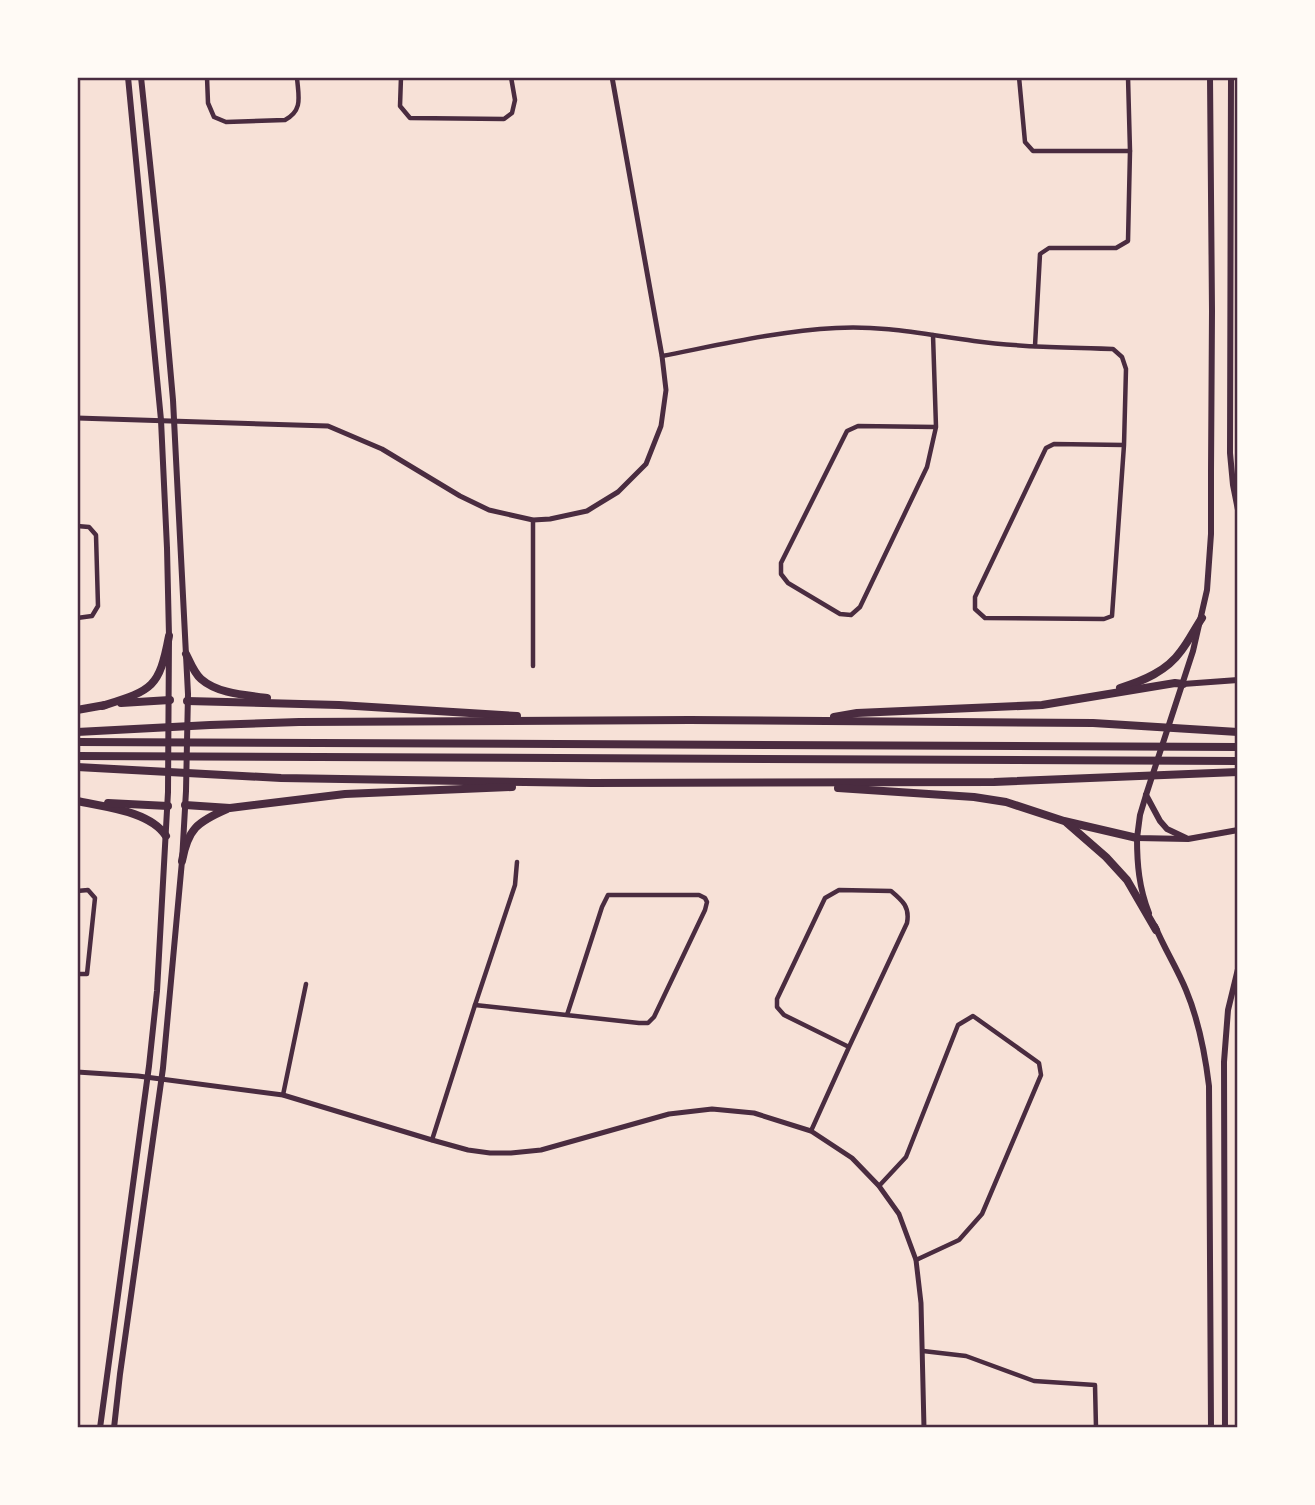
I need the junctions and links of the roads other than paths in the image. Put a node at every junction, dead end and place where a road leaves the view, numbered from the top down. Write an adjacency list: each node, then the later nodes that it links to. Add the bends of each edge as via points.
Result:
1 (128, 77): 17 (main road)
2 (141, 77): 18 (main road)
3 (207, 77): 4 (street, via 208,103 215,117 226,122 293,116 299,107)
4 (298, 77)
5 (401, 77): 6 (street, via 400,106 410,118 503,119 512,113 515,100)
6 (511, 77)
7 (612, 77): 15 (street)
8 (1019, 77): 12 (street, via 1025,142 1033,151)
9 (1128, 77): 12 (street)
10 (1210, 77): 25 (main road, via 1211,534)
11 (1231, 77): 21 (main road, via 1230,453)
12 (1130, 151): 14 (street, via 1128,241 1116,248 1049,248 1040,254)
13 (933, 335): 14 (street); 15 (street, via 838,328 799,331); 19 (street)
14 (1035, 346): 20 (street, via 1112,349 1122,357 1126,369)
15 (662, 356): 22 (street, via 666,390 661,426 646,464 618,492 587,511)
16 (77, 418): 17 (street)
17 (161, 420): 18 (street); 26 (main road)
18 (174, 421): 22 (street, via 328,426 382,449 489,510); 27 (main road)
19 (936, 428): 19 (street, via 858,426 847,431 780,563 788,583 840,614 851,615 860,607 928,467)
20 (1124, 446): 20 (street, via 1112,616 985,618 975,609 975,597 1046,448 1054,444)
21 (1238, 510)
22 (533, 520): 28 (street)
23 (77, 526): 24 (street, via 89,527 96,535 98,606 92,615)
24 (77, 618)
25 (1202, 618): 30 (main road); 31 (highway, via 1165,667)
26 (169, 636): 32 (main road); 35 (highway, via 158,677 138,694)
27 (186, 654): 33 (main road); 34 (highway, via 199,678 211,686)
28 (533, 666)
29 (1238, 680): 30 (main road)
30 (1183, 684): 31 (highway); 49 (main road)
31 (1094, 696): 38 (highway, via 1042,705 857,713)
32 (170, 700): 33 (main road); 35 (highway); 52 (main road)
33 (187, 701): 34 (highway); 51 (main road)
34 (298, 703): 37 (highway)
35 (102, 706): 36 (highway)
36 (77, 710)
37 (618, 721): 38 (highway); 40 (highway, via 299,722)
38 (807, 721): 39 (highway, via 1093,723)
39 (1238, 732)
40 (77, 733)
41 (77, 742): 42 (highway)
42 (1238, 747)
43 (77, 756): 44 (highway)
44 (1238, 761)
45 (77, 767): 47 (highway, via 281,778)
46 (1238, 772): 48 (highway, via 994,782)
47 (592, 783): 48 (highway); 53 (highway, via 345,794)
48 (783, 784): 54 (highway, via 975,797)
49 (1146, 795): 57 (main road); 58 (main road, via 1167,829)
50 (77, 800): 52 (highway); 56 (highway, via 138,816 159,826)
51 (185, 805): 52 (main road); 53 (highway); 59 (main road)
52 (168, 806): 56 (main road)
53 (230, 808): 59 (highway, via 207,817 193,830)
54 (1064, 821): 57 (highway); 62 (highway, via 1127,880)
55 (1238, 830): 58 (main road)
56 (166, 836): 70 (main road)
57 (1137, 838): 58 (main road); 62 (main road, via 1141,888)
58 (1188, 839)
59 (182, 861): 71 (main road)
60 (517, 862): 66 (street, via 516,885)
61 (77, 891): 64 (street, via 88,890 95,898 87,974)
62 (1156, 930): 84 (main road, via 1186,991 1206,1054)
63 (1238, 969): 85 (main road, via 1228,1010 1224,1062)
64 (77, 974)
65 (306, 984): 72 (street)
66 (475, 1005): 67 (street); 74 (street)
67 (567, 1015): 67 (street, via 608,895 705,898 705,910 648,1023)
68 (849, 1047): 68 (street, via 907,923 906,905 891,891 838,890 825,898 778,995 779,1011); 73 (street)
69 (77, 1072): 70 (street)
70 (148, 1078): 71 (street); 78 (main road)
71 (162, 1079): 72 (street); 79 (main road)
72 (283, 1095): 74 (street)
73 (811, 1131): 74 (street, via 754,1112 712,1109 669,1114 519,1153 481,1152); 75 (street, via 852,1157)
74 (432, 1140)
75 (879, 1186): 76 (street, via 899,1214); 76 (street, via 906,1157 958,1025 973,1016 1039,1063 1041,1075 982,1214 959,1240)
76 (916, 1260): 77 (street)
77 (923, 1351): 82 (street); 83 (street, via 965,1356 1034,1381 1095,1385)
78 (107, 1372): 79 (main road); 80 (main road)
79 (120, 1374): 81 (main road)
80 (100, 1428)
81 (114, 1428)
82 (924, 1428)
83 (1096, 1428)
84 (1211, 1428)
85 (1225, 1428)

